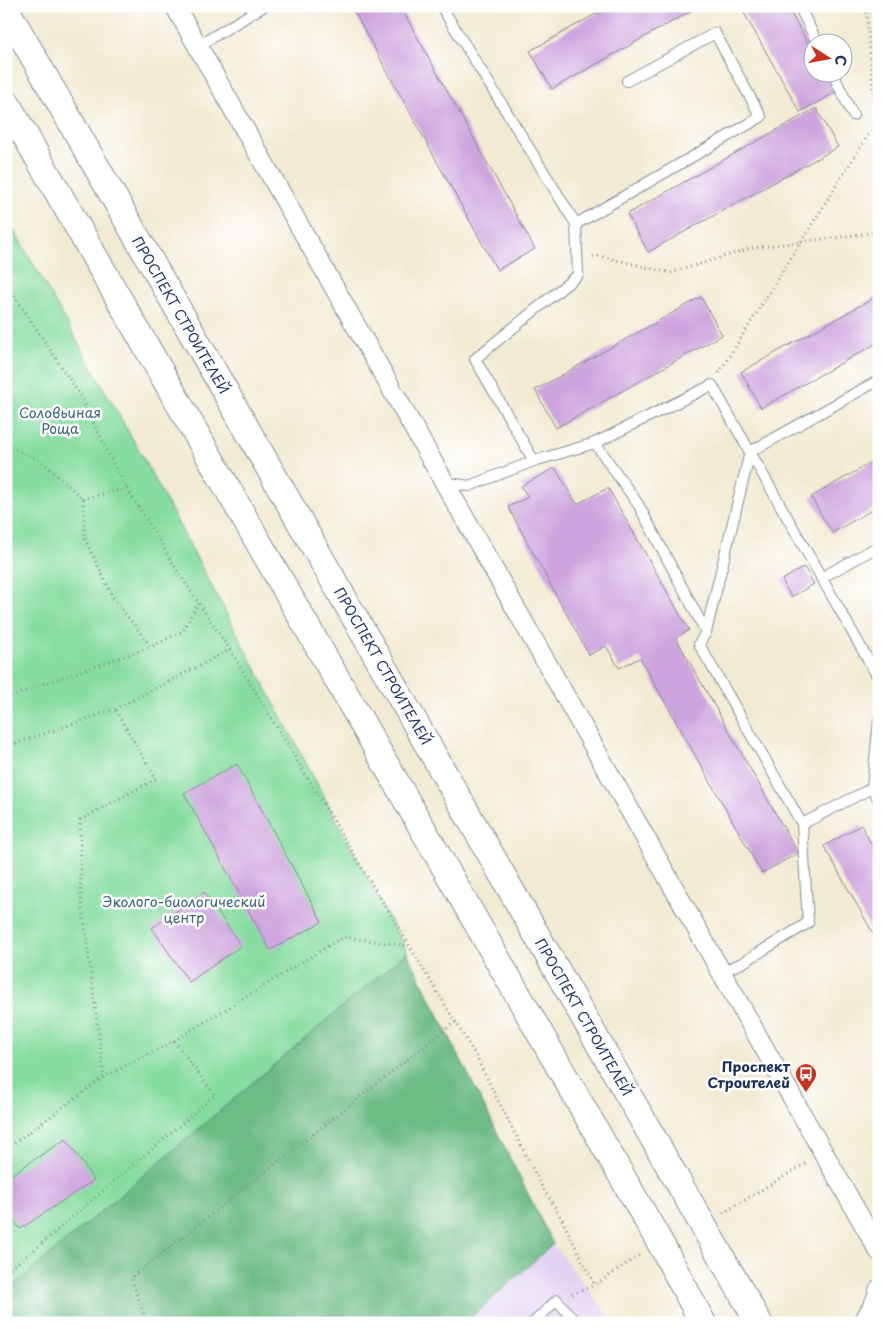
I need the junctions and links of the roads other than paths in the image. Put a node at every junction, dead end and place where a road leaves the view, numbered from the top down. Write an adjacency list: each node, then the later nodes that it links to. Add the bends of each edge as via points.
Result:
1 (175, 6): 7 (street)
2 (264, 6): 7 (lane)
3 (441, 6): 12 (lane)
4 (799, 6): 6 (lane)
5 (6, 9): 32 (main road, ПРОСПЕКТ СТРОИТЕЛЕЙ)
6 (812, 32)
7 (198, 46): 17 (street)
8 (627, 81): 12 (lane, via 714,33 762,117)
9 (837, 82): 11 (lane)
10 (6, 102): 31 (main road)
11 (853, 115)
12 (576, 224): 16 (lane, via 578,275 475,359)
13 (879, 380): 15 (lane)
14 (595, 443): 15 (lane, via 712,385); 16 (lane); 20 (lane, via 638,504)
15 (750, 452): 19 (lane); 20 (lane)
16 (534, 461): 17 (lane, via 469,486)
17 (444, 482): 26 (street)
18 (879, 546): 19 (lane)
19 (821, 578): 21 (lane)
20 (706, 632): 25 (lane, via 698,644)
21 (879, 679)
22 (879, 720): 23 (lane)
23 (872, 788): 24 (lane); 25 (lane)
24 (879, 800)
25 (802, 824): 26 (lane, via 808,923)
26 (721, 972): 27 (street)
27 (879, 1251)
28 (879, 1289): 33 (street)
29 (533, 1323): 30 (lane, via 557,1300)
30 (576, 1323)
31 (703, 1323)
32 (758, 1323)
33 (863, 1323)

